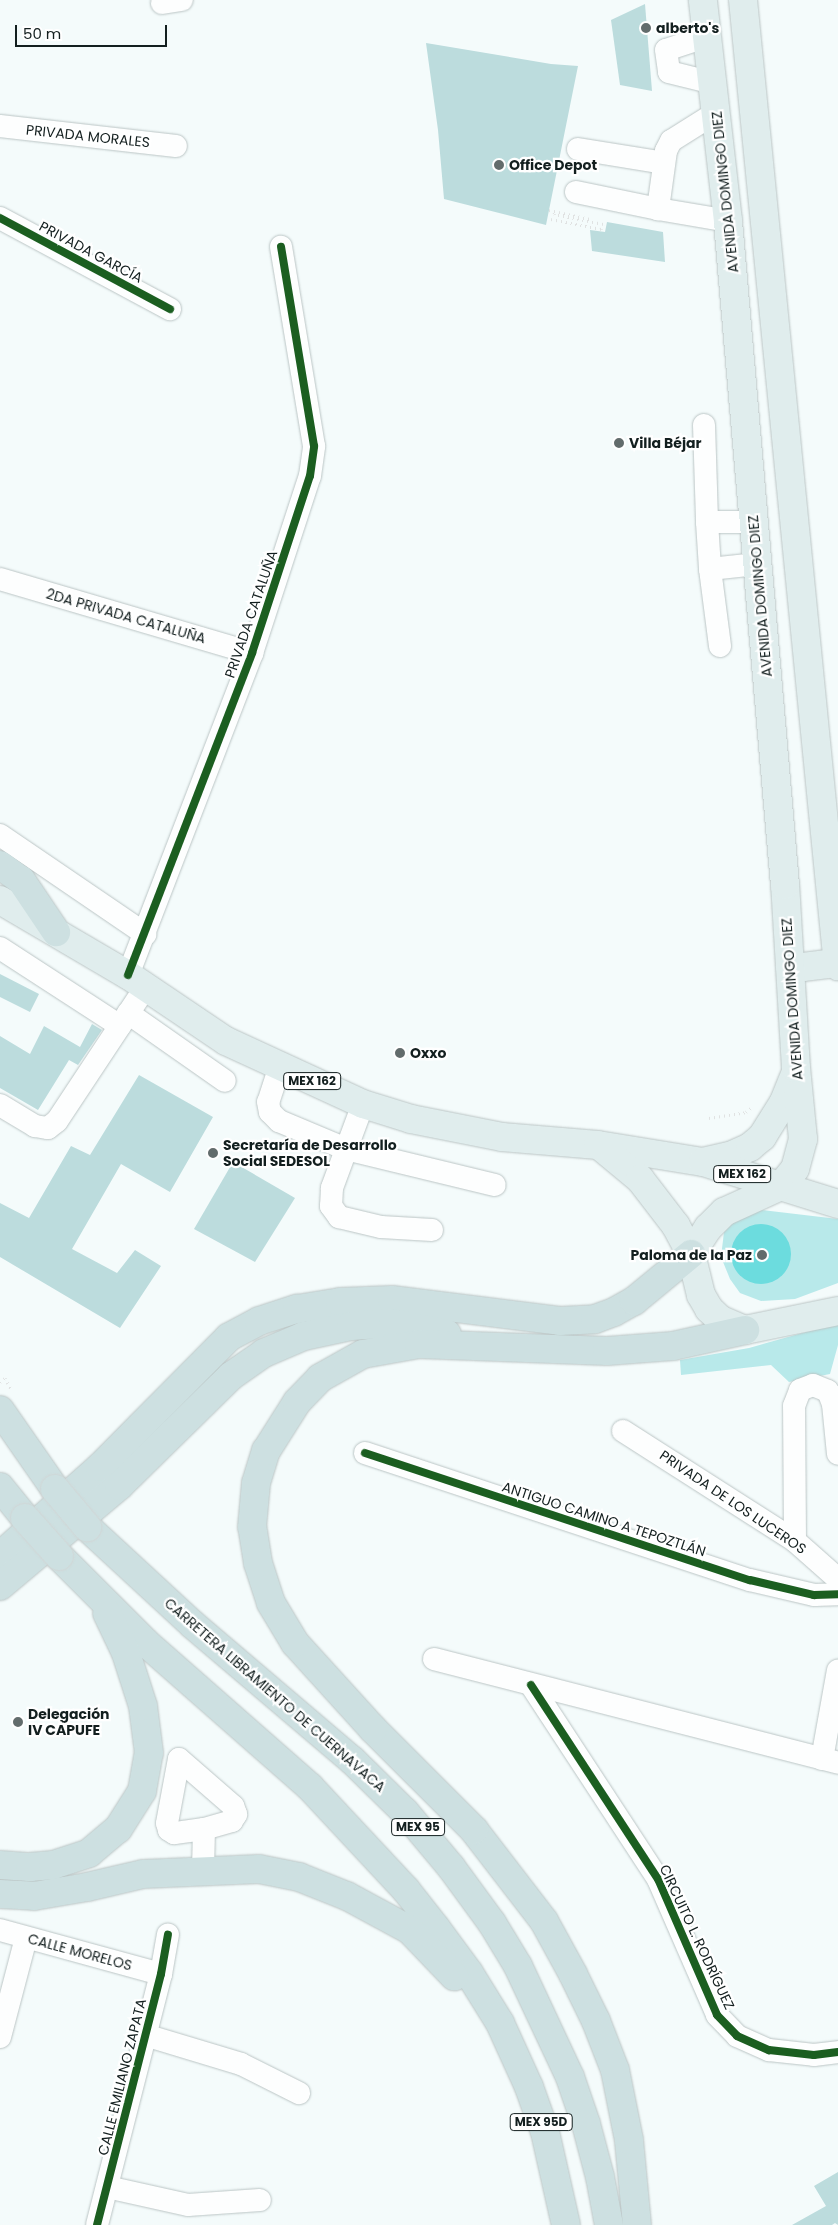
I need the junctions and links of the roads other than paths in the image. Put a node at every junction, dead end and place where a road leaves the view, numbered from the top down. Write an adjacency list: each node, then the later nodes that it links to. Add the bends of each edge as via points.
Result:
1 (703, 0): 3 (main road, AVENIDA DOMINGO DIEZ)
2 (743, 0): 30 (main road)
3 (708, 36): 4 (main road, AVENIDA DOMINGO DIEZ); 4 (street, via 666,50 669,72)
4 (713, 83): 5 (main road, AVENIDA DOMINGO DIEZ)
5 (717, 112): 9 (street, via 671,141); 13 (main road, AVENIDA DOMINGO DIEZ)
6 (0, 126): 7 (street, PRIVADA MORALES)
7 (176, 146)
8 (578, 149): 9 (street)
9 (664, 163): 11 (street)
10 (576, 192): 11 (street)
11 (658, 209): 13 (street)
12 (0, 218): 15 (street, PRIVADA GARCÍA)
13 (728, 221): 18 (main road, AVENIDA DOMINGO DIEZ)
14 (281, 247): 23 (street, PRIVADA CATALUÑA, via 314,446 310,476)
15 (170, 309)
16 (704, 425): 17 (street)
17 (706, 522): 18 (street); 20 (street)
18 (753, 522): 19 (main road, AVENIDA DOMINGO DIEZ)
19 (757, 564): 20 (street); 31 (main road, AVENIDA DOMINGO DIEZ)
20 (710, 569): 22 (street)
21 (0, 579): 23 (street, 2DA PRIVADA CATALUÑA)
22 (720, 646)
23 (252, 653): 28 (street, PRIVADA CATALUÑA)
24 (0, 836): 28 (street)
25 (0, 865): 27 (highway, via 21,880)
26 (0, 900): 27 (main road, MEX 162)
27 (56, 932): 32 (main road, MEX 162)
28 (145, 934): 32 (street, PRIVADA CATALUÑA)
29 (0, 948): 33 (street)
30 (838, 964): 31 (main road)
31 (790, 966): 35 (main road, AVENIDA DOMINGO DIEZ)
32 (137, 982): 33 (street, PRIVADA CATALUÑA); 34 (main road, MEX 162, via 226,1041)
33 (124, 1019): 36 (street); 38 (street, PRIVADA CATALUÑA, via 48,1128 35,1126)
34 (280, 1066): 37 (main road, MEX 162); 40 (street, via 268,1102 270,1112 279,1120)
35 (796, 1073): 41 (main road, via 783,1104 762,1137 744,1150); 43 (main road, AVENIDA DOMINGO DIEZ, via 802,1139 795,1169)
36 (225, 1081)
37 (362, 1104): 39 (main road, MEX 162, via 410,1119 502,1137); 40 (street)
38 (0, 1105)
39 (598, 1145): 41 (main road, MEX 162); 46 (main road, via 640,1179 676,1226)
40 (346, 1149): 42 (street); 45 (street, via 331,1206 339,1217 381,1227)
41 (703, 1162): 43 (main road, MEX 162)
42 (495, 1185)
43 (781, 1186): 44 (main road); 46 (main road, via 724,1212 708,1228)
44 (838, 1204)
45 (432, 1230)
46 (691, 1254): 48 (main road, via 701,1295 708,1309 722,1320); 56 (highway, via 634,1301 595,1319 560,1321 392,1300 340,1302 297,1309 259,1322 229,1337 100,1467)
47 (838, 1311): 48 (main road)
48 (745, 1330): 49 (highway, via 673,1346 607,1351)
49 (492, 1347): 58 (highway, via 434,1330 394,1323 351,1326 304,1336 264,1353 231,1376 119,1486); 85 (highway, via 419,1344 363,1354 320,1378 297,1402 266,1451 256,1484 252,1527 258,1563 271,1603 295,1643 373,1729 474,1830 544,1921 596,2020 615,2070 629,2140)
50 (0, 1410): 84 (highway, CARRETERA LIBRAMIENTO DE CUERNAVACA / MEX 95, bridge, via 55,1489 87,1527 192,1624 352,1760 405,1812 451,1867 492,1923 518,1966 570,2077 600,2177)
51 (623, 1430): 55 (street, PRIVADA DE LOS LUCEROS)
52 (365, 1453): 59 (street, ANTIGUO CAMINO A TEPOZTLÁN, via 750,1580 814,1595)
53 (838, 1454): 55 (street, via 833,1404 828,1391 813,1385 800,1390 794,1406)
54 (0, 1487): 60 (highway, bridge)
55 (795, 1541): 57 (street, PRIVADA DE LOS LUCEROS)
56 (0, 1556)
57 (838, 1578)
58 (0, 1586)
59 (838, 1594)
60 (100, 1598): 64 (highway, via 126,1653 143,1706); 75 (highway, via 145,1642 310,1787 362,1841 436,1928)
61 (434, 1659): 63 (street)
62 (838, 1670): 66 (street)
63 (531, 1685): 66 (street); 78 (street, CIRCUITO L. RODRÍGUEZ, via 658,1878 717,2015 737,2036 769,2050 814,2055)
64 (149, 1753): 65 (street); 68 (highway, via 142,1791 118,1829 89,1853 53,1865)
65 (179, 1758): 67 (street, via 167,1823 169,1830 174,1833); 67 (street, via 233,1806 236,1814 232,1821)
66 (830, 1761)
67 (204, 1829): 69 (street)
68 (0, 1865)
69 (203, 1870): 70 (highway, via 143,1874 34,1896); 75 (highway, via 259,1869 299,1877 347,1896 410,1930)
70 (0, 1894)
71 (0, 1930): 73 (street, CALLE MORELOS)
72 (168, 1935): 74 (street, CALLE EMILIANO ZAPATA)
73 (26, 1938): 74 (street, CALLE MORELOS); 77 (street)
74 (161, 1974): 76 (street, CALLE EMILIANO ZAPATA)
75 (500, 2023): 83 (highway, MEX 95D, via 544,2132)
76 (145, 2035): 79 (street, via 241,2064); 80 (street, CALLE EMILIANO ZAPATA)
77 (0, 2037)
78 (838, 2052)
79 (299, 2093)
80 (107, 2187): 81 (street, via 188,2205); 82 (street, CALLE EMILIANO ZAPATA)
81 (260, 2200)
82 (97, 2225)
83 (566, 2225)
84 (609, 2225)
85 (638, 2225)

